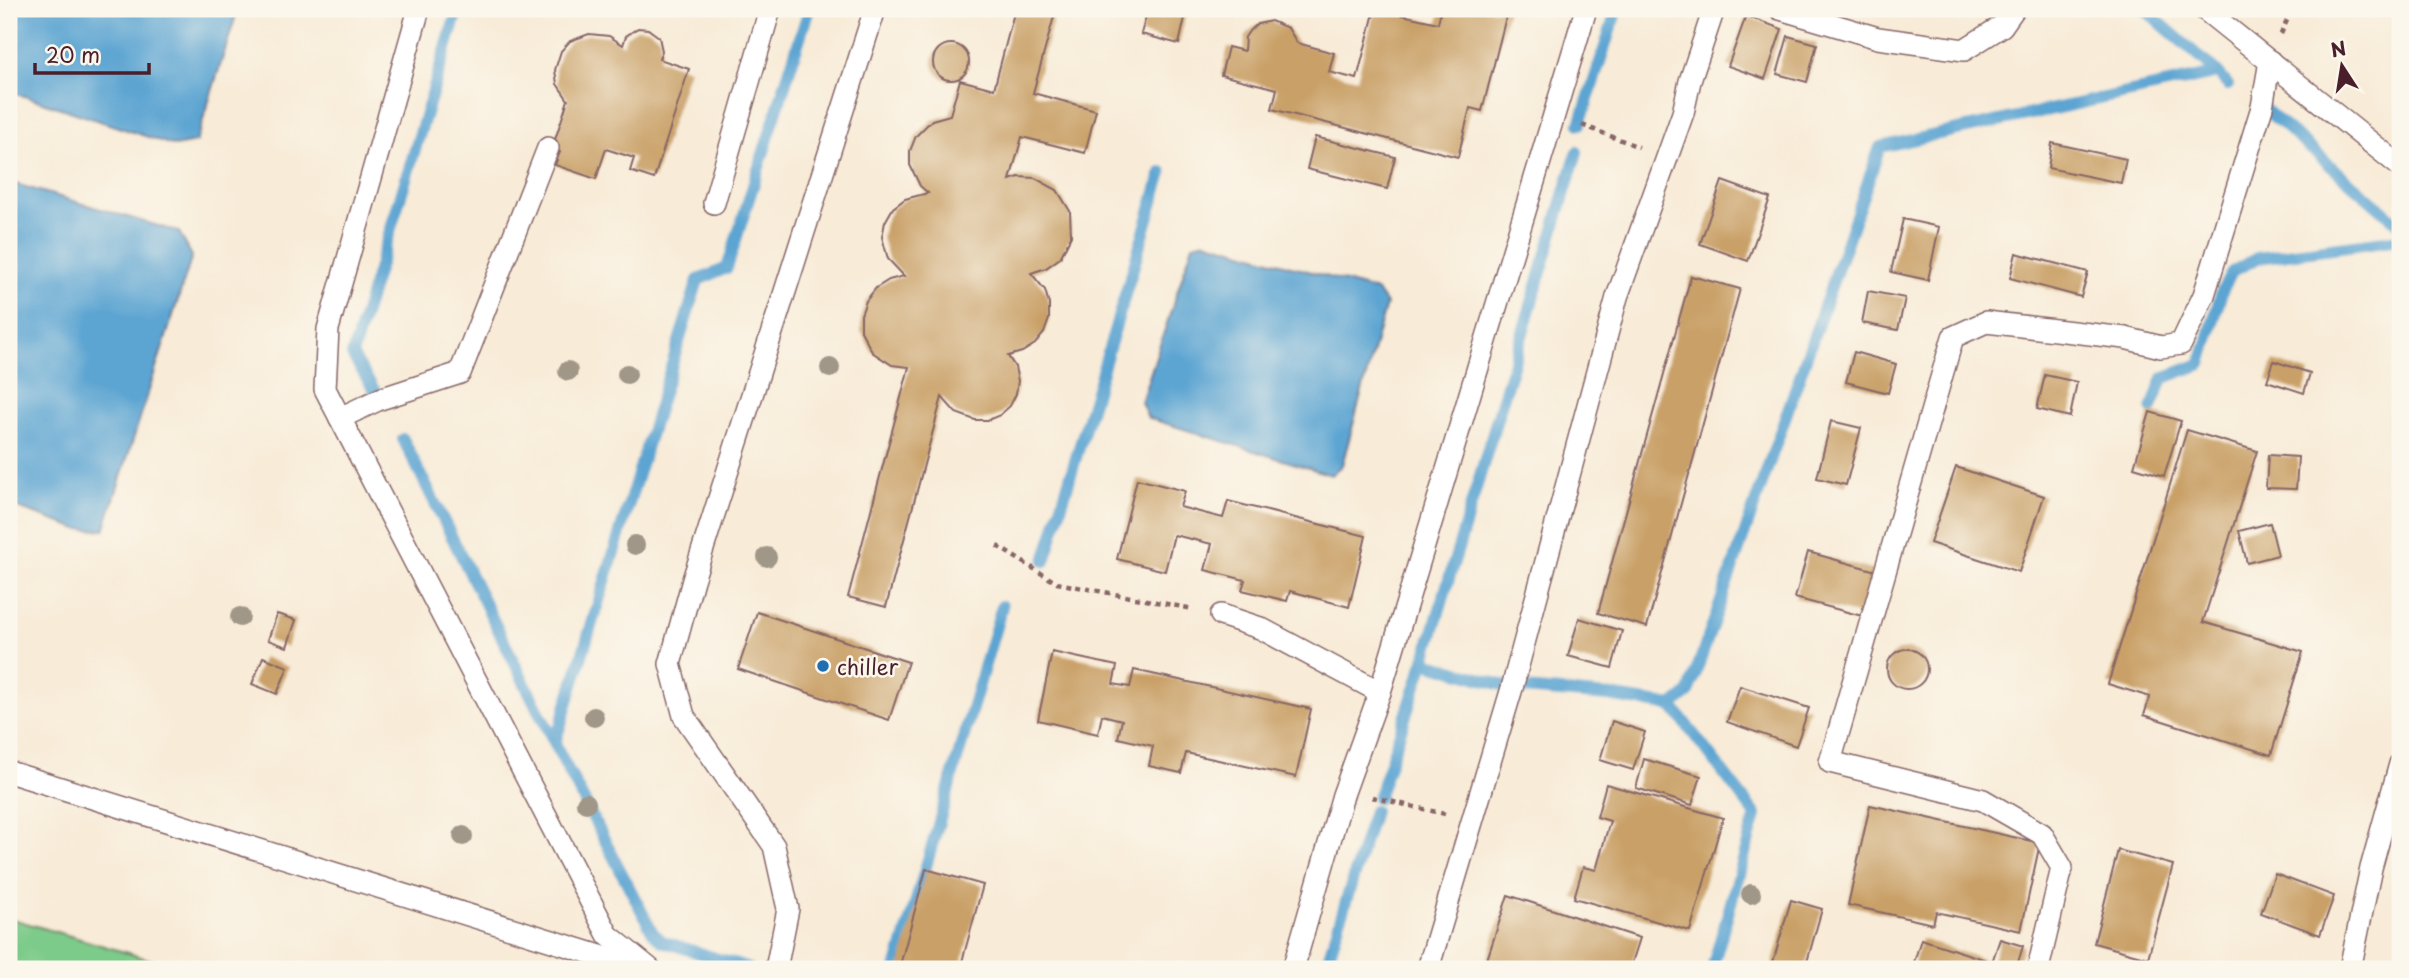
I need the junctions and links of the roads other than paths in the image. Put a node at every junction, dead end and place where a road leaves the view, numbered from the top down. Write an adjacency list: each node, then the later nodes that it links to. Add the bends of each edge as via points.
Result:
1 (419, 9): 13 (lane, via 328,329 325,389)
2 (770, 9): 12 (lane)
3 (875, 9): 20 (lane, via 670,664 684,716 774,846 788,909)
4 (1586, 9): 15 (lane)
5 (1714, 9): 22 (lane, via 1689,81 1683,114 1617,297 1512,688)
6 (1780, 9): 7 (lane, via 1878,38 1964,50 2002,26)
7 (2014, 9)
8 (2204, 9): 9 (lane)
9 (2270, 61): 11 (lane); 23 (lane, via 2262,107 2204,295 2181,344 2161,347 2125,338 1986,322 1952,337 1830,762 1983,800 2042,834 2062,868)
10 (548, 148): 13 (lane, via 460,373 380,399)
11 (2400, 166)
12 (714, 203)
13 (340, 418): 19 (lane, via 608,935)
14 (1221, 615): 15 (lane, via 1260,628)
15 (1380, 692): 21 (lane, via 1343,795)
16 (2400, 764): 24 (lane, via 2371,868)
17 (9, 772): 18 (lane)
18 (644, 969)
19 (650, 969)
20 (776, 969)
21 (1293, 969)
22 (1428, 969)
23 (2038, 969)
24 (2350, 969)

